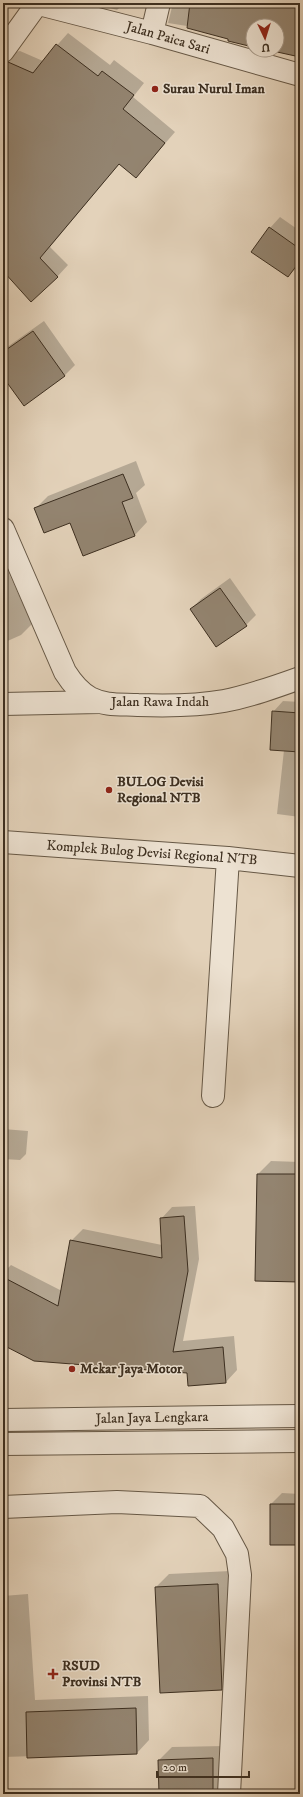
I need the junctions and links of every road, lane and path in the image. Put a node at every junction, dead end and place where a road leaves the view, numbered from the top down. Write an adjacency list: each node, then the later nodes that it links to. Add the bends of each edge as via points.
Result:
1 (36, 3): 3 (street, Jalan Paica Sari); 4 (street)
2 (159, 3): 3 (street)
3 (152, 33): 5 (street, Jalan Paica Sari)
4 (3, 51)
5 (300, 75)
6 (3, 529): 8 (street, Jalan Rawa Indah, via 65,672 75,687)
7 (300, 678): 8 (street, Jalan Rawa Indah, via 253,694 192,705)
8 (99, 702): 9 (street)
9 (3, 704)
10 (3, 842): 11 (street, Komplek Bulog Devisi Regional NTB)
11 (228, 858): 12 (street, Komplek Bulog Devisi Regional NTB); 13 (street)
12 (300, 866)
13 (213, 1096)
14 (300, 1416): 15 (street, Jalan Jaya Lengkara)
15 (3, 1420)
16 (300, 1441): 17 (street, Jalan Jaya Lengkara)
17 (3, 1444)
18 (3, 1507): 19 (street, via 118,1502 200,1506 223,1528 237,1554 240,1574)
19 (229, 1794)

